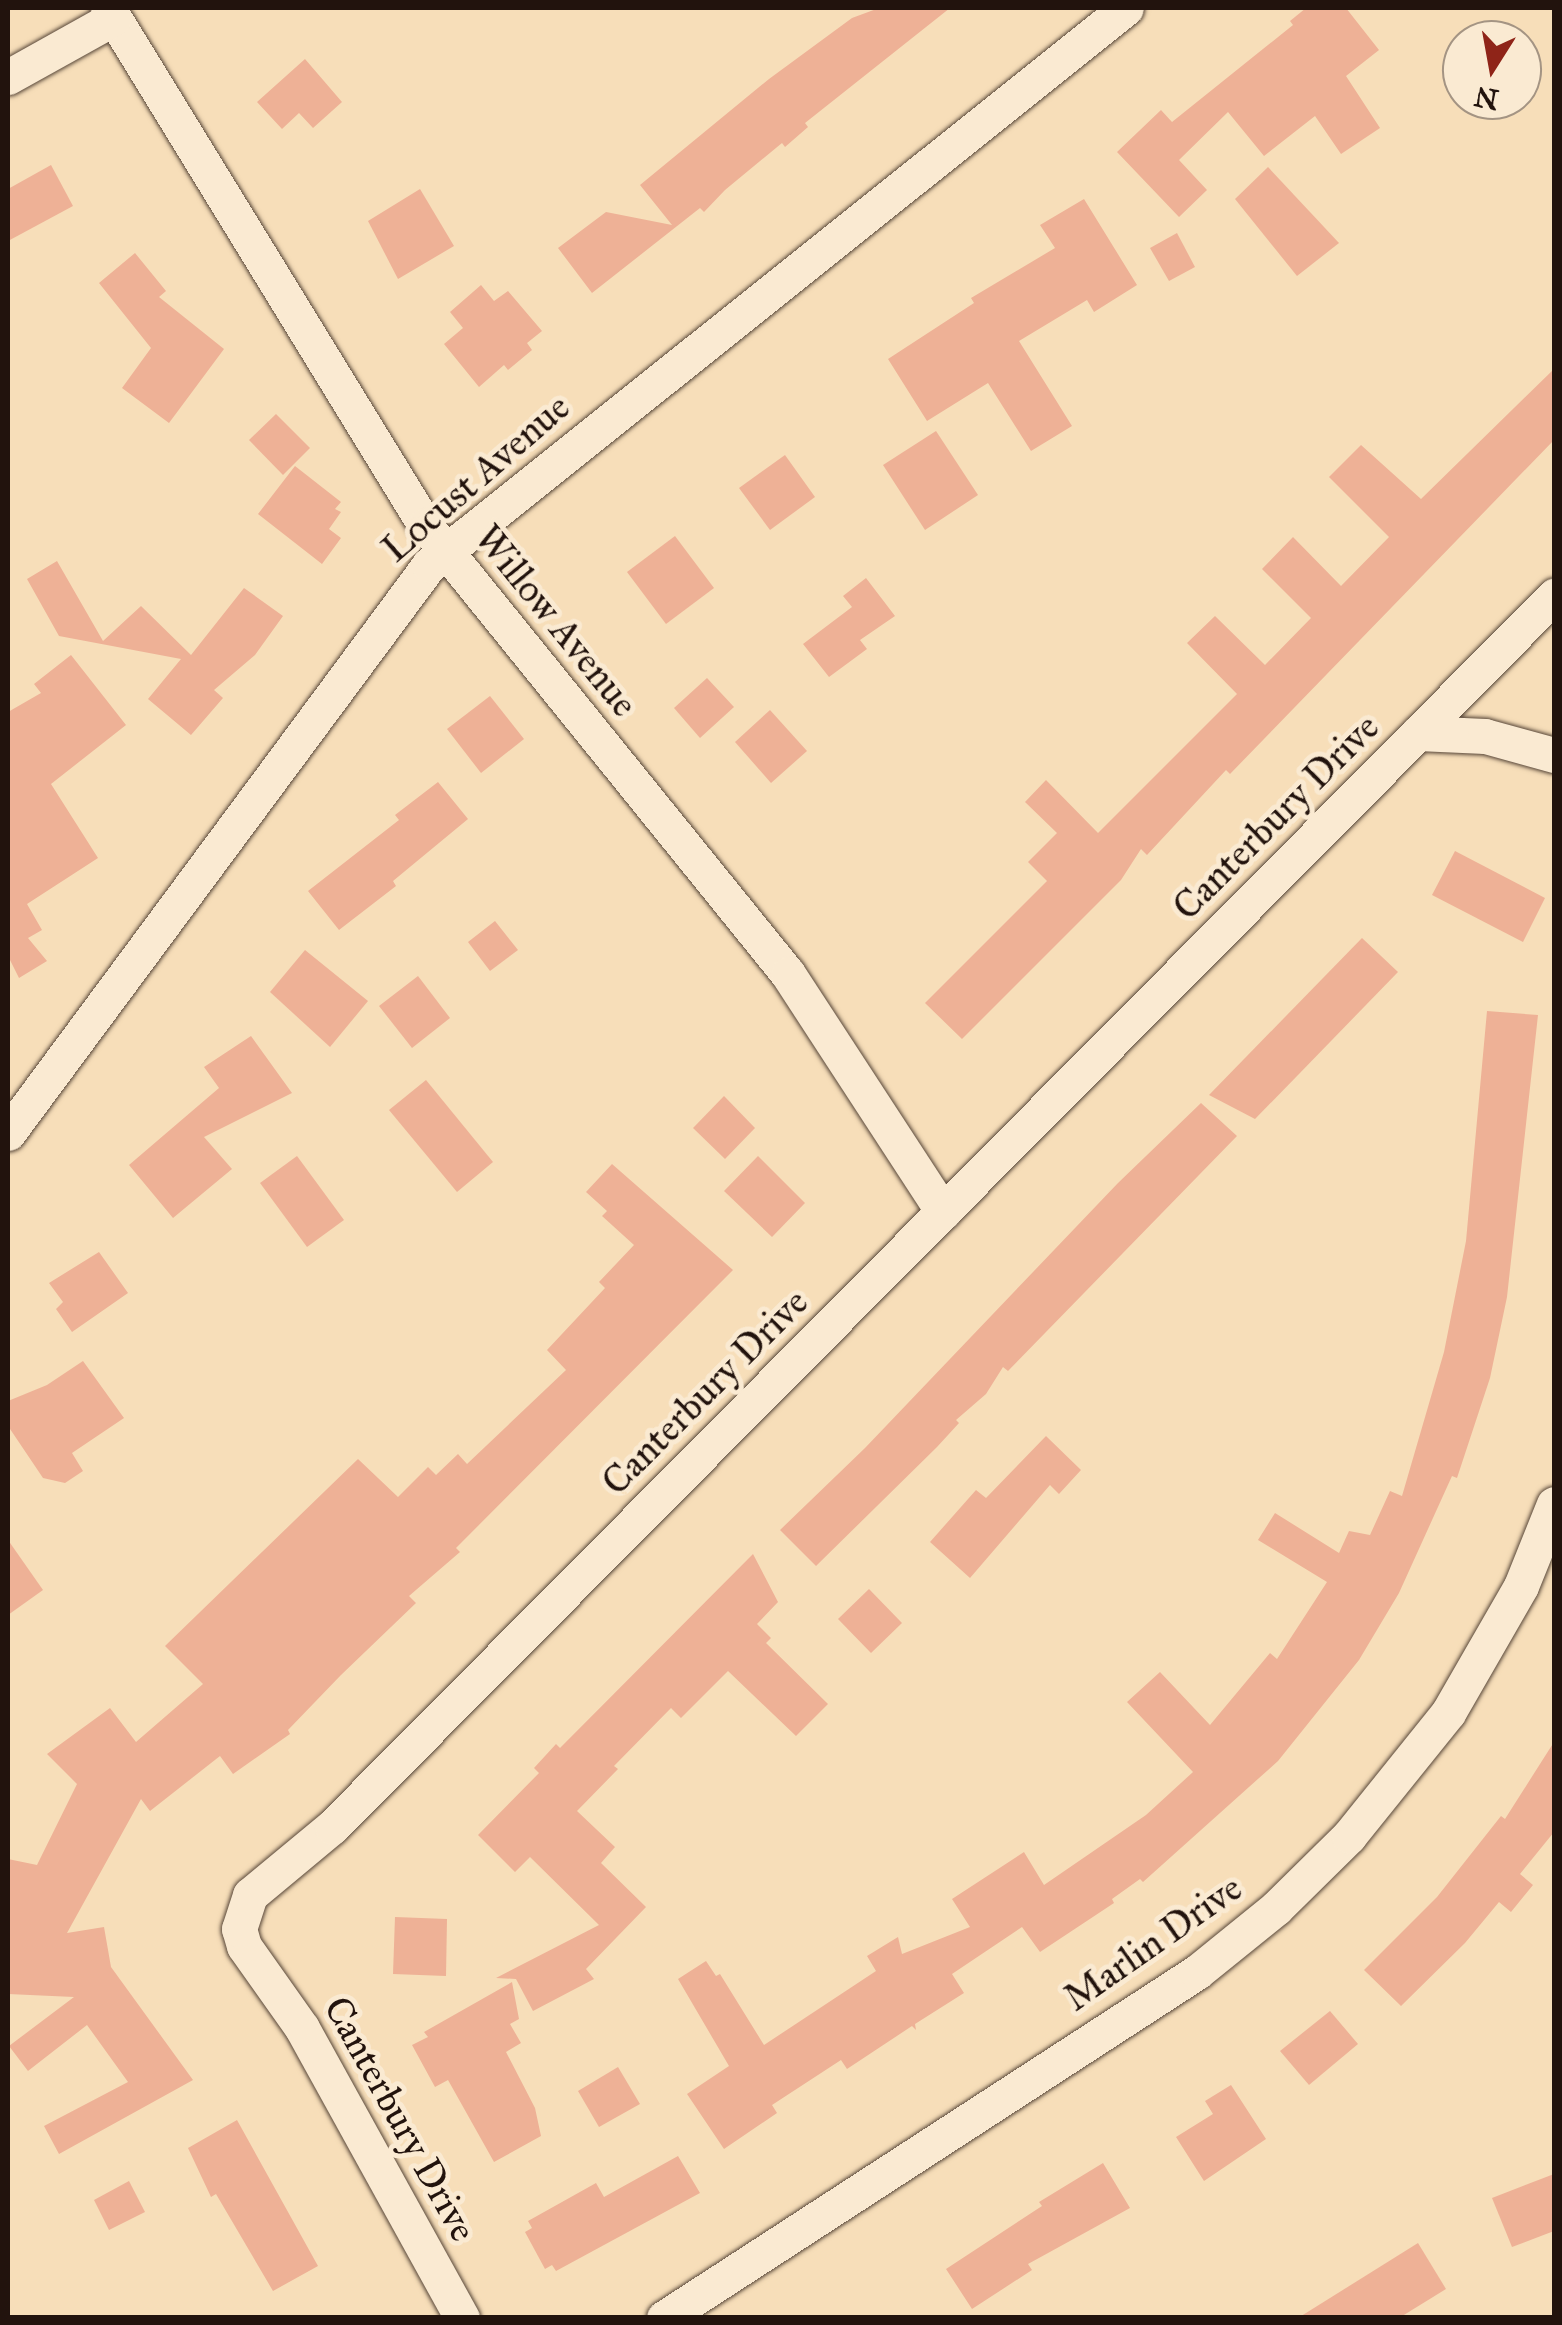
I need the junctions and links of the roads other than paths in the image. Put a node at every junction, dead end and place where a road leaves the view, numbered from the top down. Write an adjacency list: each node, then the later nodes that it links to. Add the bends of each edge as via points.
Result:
1 (1126, 8): 4 (street, Locust Avenue)
2 (111, 13): 3 (street); 4 (street, Willow Avenue)
3 (8, 77)
4 (444, 552): 8 (street, Locust Avenue, via 402,596); 9 (street, Willow Avenue, via 788,974)
5 (1554, 596): 6 (street, Canterbury Drive)
6 (1418, 733): 7 (street, via 1485,736); 9 (street, Canterbury Drive)
7 (1554, 755)
8 (8, 1133)
9 (943, 1212): 11 (street, Canterbury Drive, via 332,1827 243,1908 244,1946 302,2028)
10 (1554, 1504): 12 (street, Marlin Drive, via 1521,1586 1448,1713 1348,1836 1276,1908 1196,1972)
11 (462, 2318)
12 (664, 2318)

